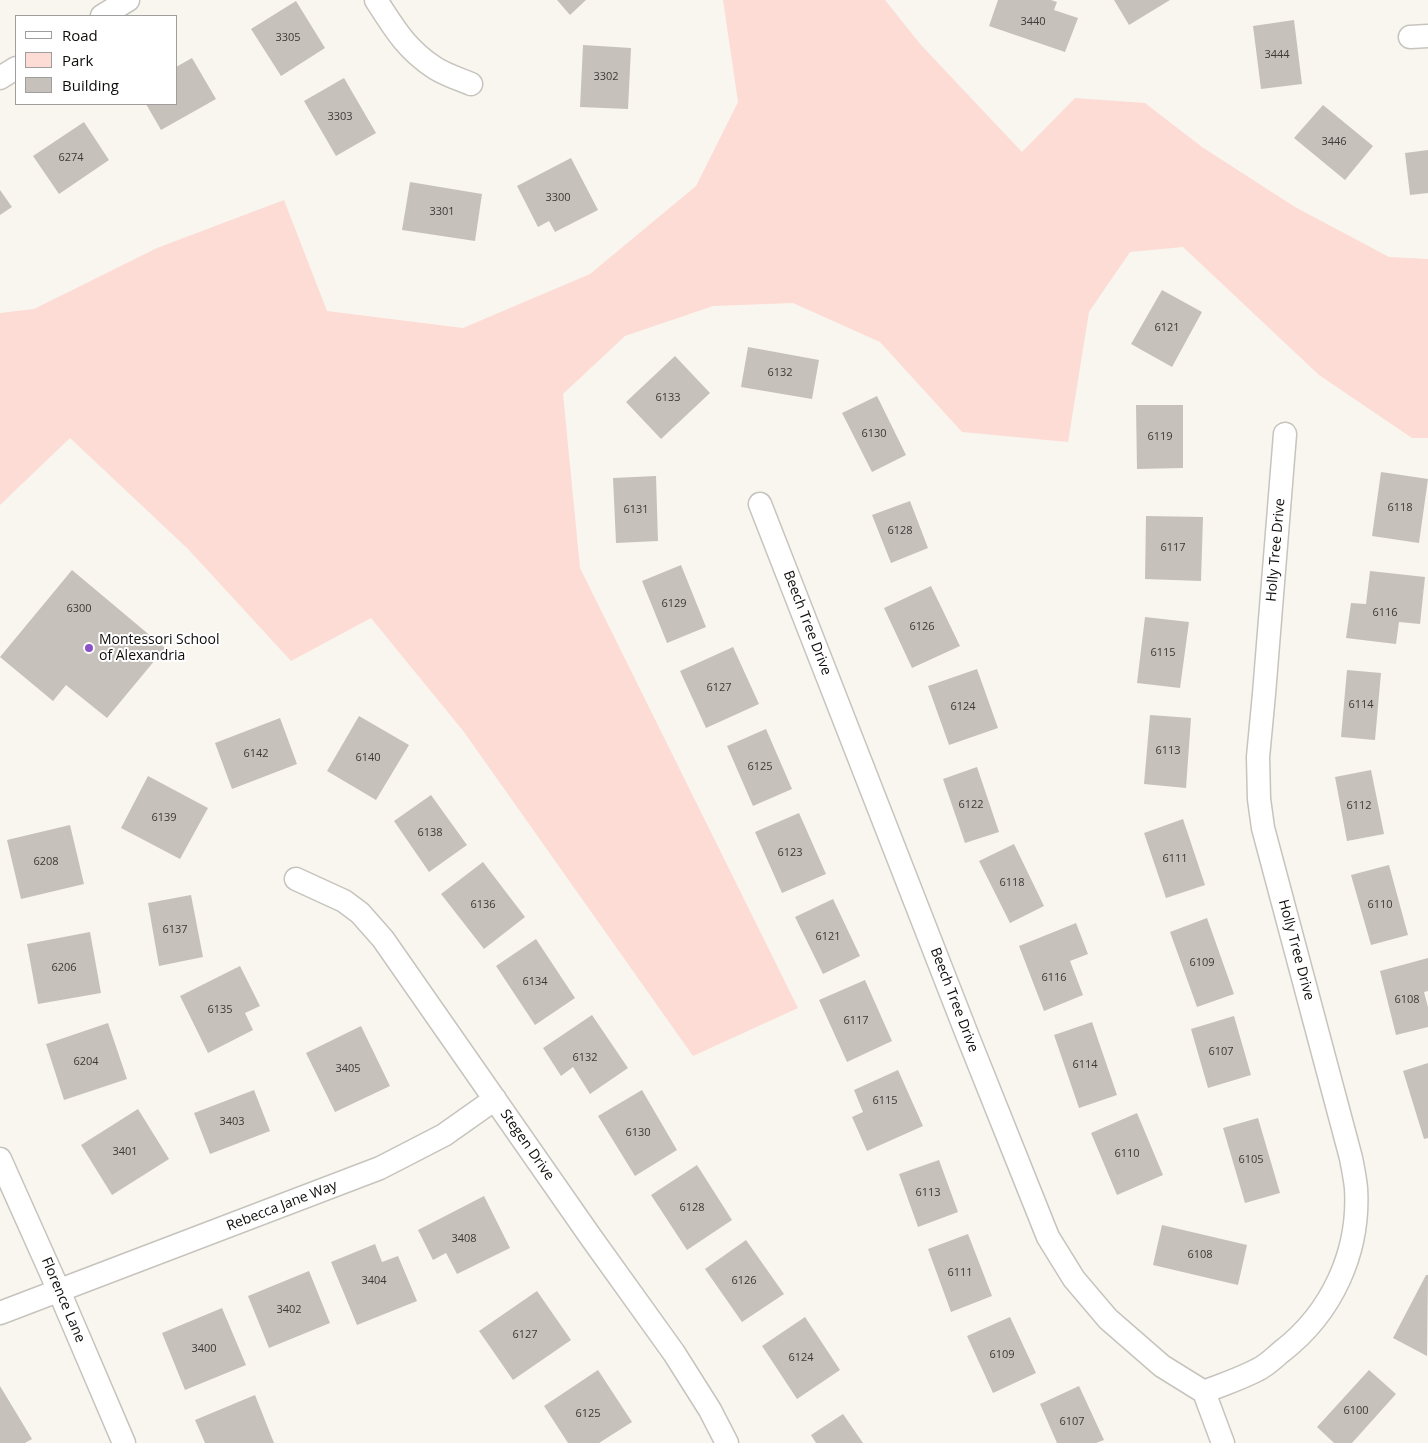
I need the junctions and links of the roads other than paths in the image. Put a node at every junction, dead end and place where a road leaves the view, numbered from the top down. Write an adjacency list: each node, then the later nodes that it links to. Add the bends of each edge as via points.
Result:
1 (128, 0): 3 (street)
2 (376, 0): 6 (street, via 396,33 413,51 436,69)
3 (104, 15)
4 (15, 69): 5 (street)
5 (0, 78)
6 (471, 84)
7 (1285, 434): 14 (street, Holly Tree Drive, via 1258,757 1259,800 1263,828 1351,1158 1356,1187 1356,1217 1351,1246 1336,1288 1312,1325 1258,1370)
8 (760, 504): 14 (street, Beech Tree Drive, via 1048,1236 1074,1279 1108,1319 1162,1366)
9 (296, 878): 10 (street, Stegen Drive, via 344,901 383,938)
10 (494, 1099): 12 (street, Rebecca Jane Way, via 444,1135 380,1168); 16 (street, Stegen Drive, via 674,1353)
11 (0, 1158): 12 (street, Florence Lane)
12 (59, 1291): 13 (street, Rebecca Jane Way); 15 (street, Florence Lane)
13 (0, 1313)
14 (1204, 1392): 17 (street)
15 (124, 1443)
16 (727, 1443)
17 (1223, 1443)

